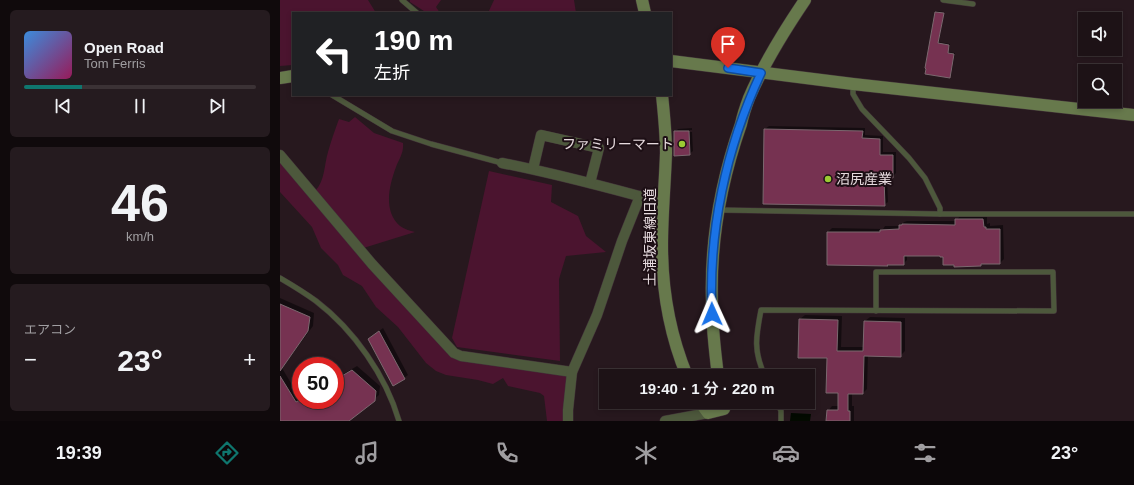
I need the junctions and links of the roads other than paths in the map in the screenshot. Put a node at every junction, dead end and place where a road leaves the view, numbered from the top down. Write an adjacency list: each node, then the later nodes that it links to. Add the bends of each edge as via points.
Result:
1 (402, 0): 6 (lane)
2 (642, 0): 7 (street)
3 (805, 0): 9 (street, via 779,39)
4 (943, 0): 5 (lane)
5 (973, 4)
6 (416, 12)
7 (645, 12)
8 (672, 61): 9 (street)
9 (761, 73): 12 (street); 22 (street, via 734,143)
10 (292, 76): 11 (street)
11 (280, 78)
12 (853, 84): 15 (street); 23 (lane, via 853,94 862,109 910,158 925,178 940,208)
13 (334, 96): 17 (lane, via 392,131)
14 (662, 96): 21 (street, 土浦坂東線旧道, via 666,152)
15 (1134, 115)
16 (280, 155): 30 (street, via 372,264 454,353)
17 (502, 163): 18 (street)
18 (533, 169): 19 (street); 19 (street, via 541,135 599,148)
19 (590, 183): 20 (street)
20 (640, 196): 21 (street); 30 (street, via 597,315)
21 (664, 203): 27 (street, 土浦坂東線旧道, via 664,287 668,314)
22 (718, 210): 23 (lane); 28 (street, via 712,262 713,338)
23 (940, 214): 24 (lane)
24 (1134, 214)
25 (280, 278): 35 (lane, via 316,301 367,354 386,388)
26 (876, 311): 26 (lane, via 876,272 1053,272 1054,311); 29 (lane, via 761,310 756,334)
27 (684, 369)
28 (717, 369)
29 (762, 369)
30 (572, 372): 36 (street)
31 (705, 409): 34 (street)
32 (780, 409): 38 (lane)
33 (724, 411): 34 (street)
34 (708, 413): 37 (street)
35 (398, 421)
36 (568, 421)
37 (665, 421)
38 (781, 421)

